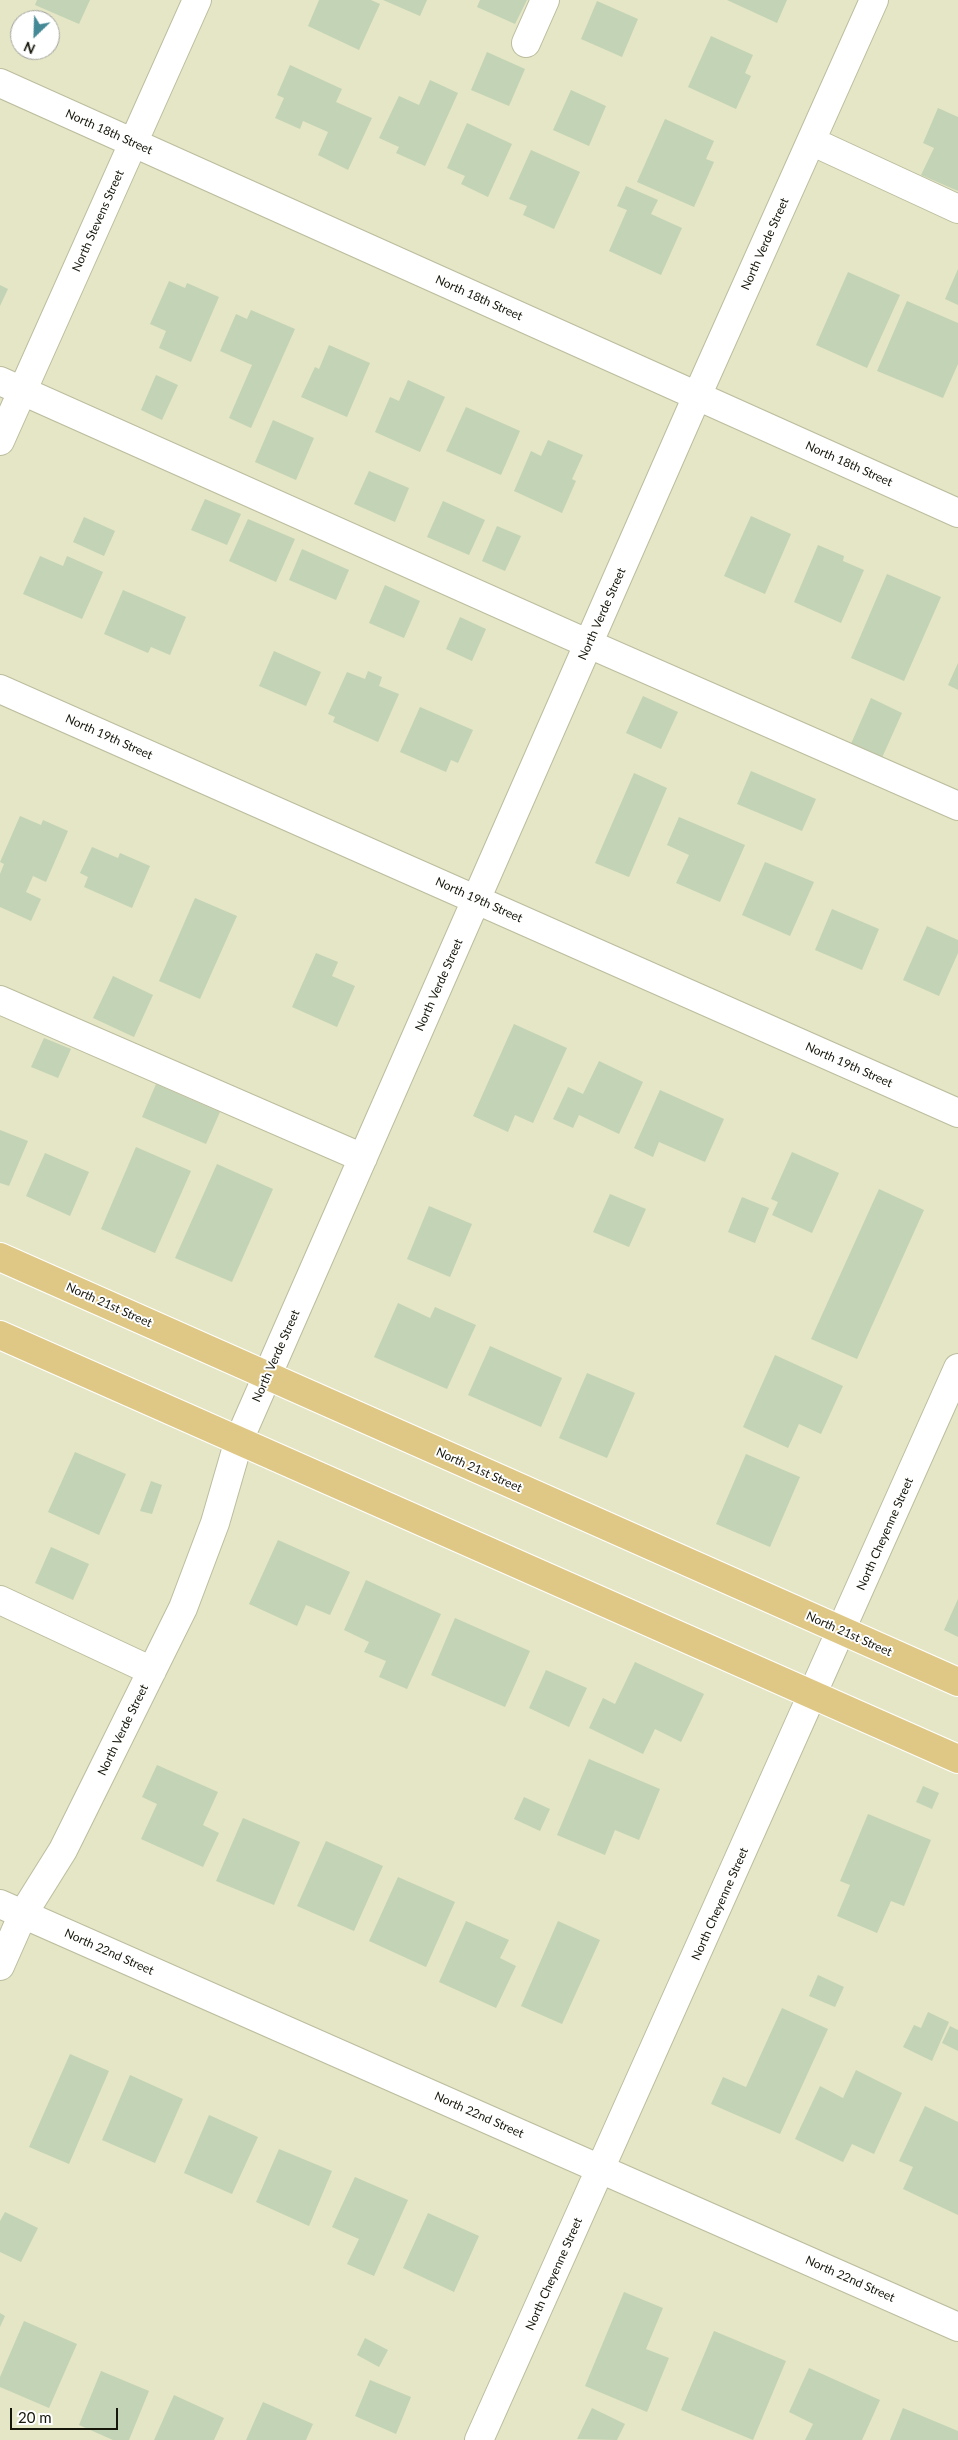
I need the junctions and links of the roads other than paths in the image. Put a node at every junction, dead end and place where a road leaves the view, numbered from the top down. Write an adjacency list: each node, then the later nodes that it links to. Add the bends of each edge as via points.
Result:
1 (197, 0): 7 (street, North Stevens Street)
2 (545, 0): 4 (street)
3 (874, 0): 6 (street, North Verde Street)
4 (526, 44)
5 (0, 83): 7 (street, North 18th Street)
6 (811, 141): 8 (street); 10 (street, North Verde Street)
7 (133, 143): 9 (street, North Stevens Street); 10 (street, North 18th Street)
8 (958, 209)
9 (11, 386): 11 (street, North Stevens Street); 13 (street)
10 (697, 396): 12 (street, North 18th Street); 13 (street, North Verde Street)
11 (0, 442)
12 (958, 513)
13 (589, 644): 15 (street); 16 (street, North Verde Street)
14 (0, 688): 16 (street, North 19th Street)
15 (958, 806)
16 (477, 899): 18 (street, North 19th Street); 19 (street, North Verde Street)
17 (0, 1000): 19 (street)
18 (958, 1114)
19 (363, 1158): 23 (street, North Verde Street)
20 (0, 1257): 23 (main road, North 21st Street)
21 (0, 1335): 25 (main road)
22 (958, 1368): 24 (street, North Cheyenne Street)
23 (267, 1376): 25 (street, North Verde Street); 27 (main road, North 21st Street)
24 (948, 1418): 27 (street, North Cheyenne Street)
25 (239, 1440): 28 (street, North Verde Street, via 215,1523 183,1608); 30 (main road)
26 (0, 1600): 28 (street)
27 (842, 1631): 29 (main road, North 21st Street); 30 (street, North Cheyenne Street)
28 (152, 1671): 32 (street, North Verde Street, via 63,1850)
29 (958, 1682)
30 (813, 1696): 31 (main road); 34 (street, North Cheyenne Street)
31 (958, 1759)
32 (12, 1909): 33 (street, North Verde Street); 34 (street, North 22nd Street)
33 (0, 1966)
34 (602, 2168): 35 (street, North 22nd Street); 36 (street, North Cheyenne Street)
35 (958, 2327)
36 (480, 2440)

